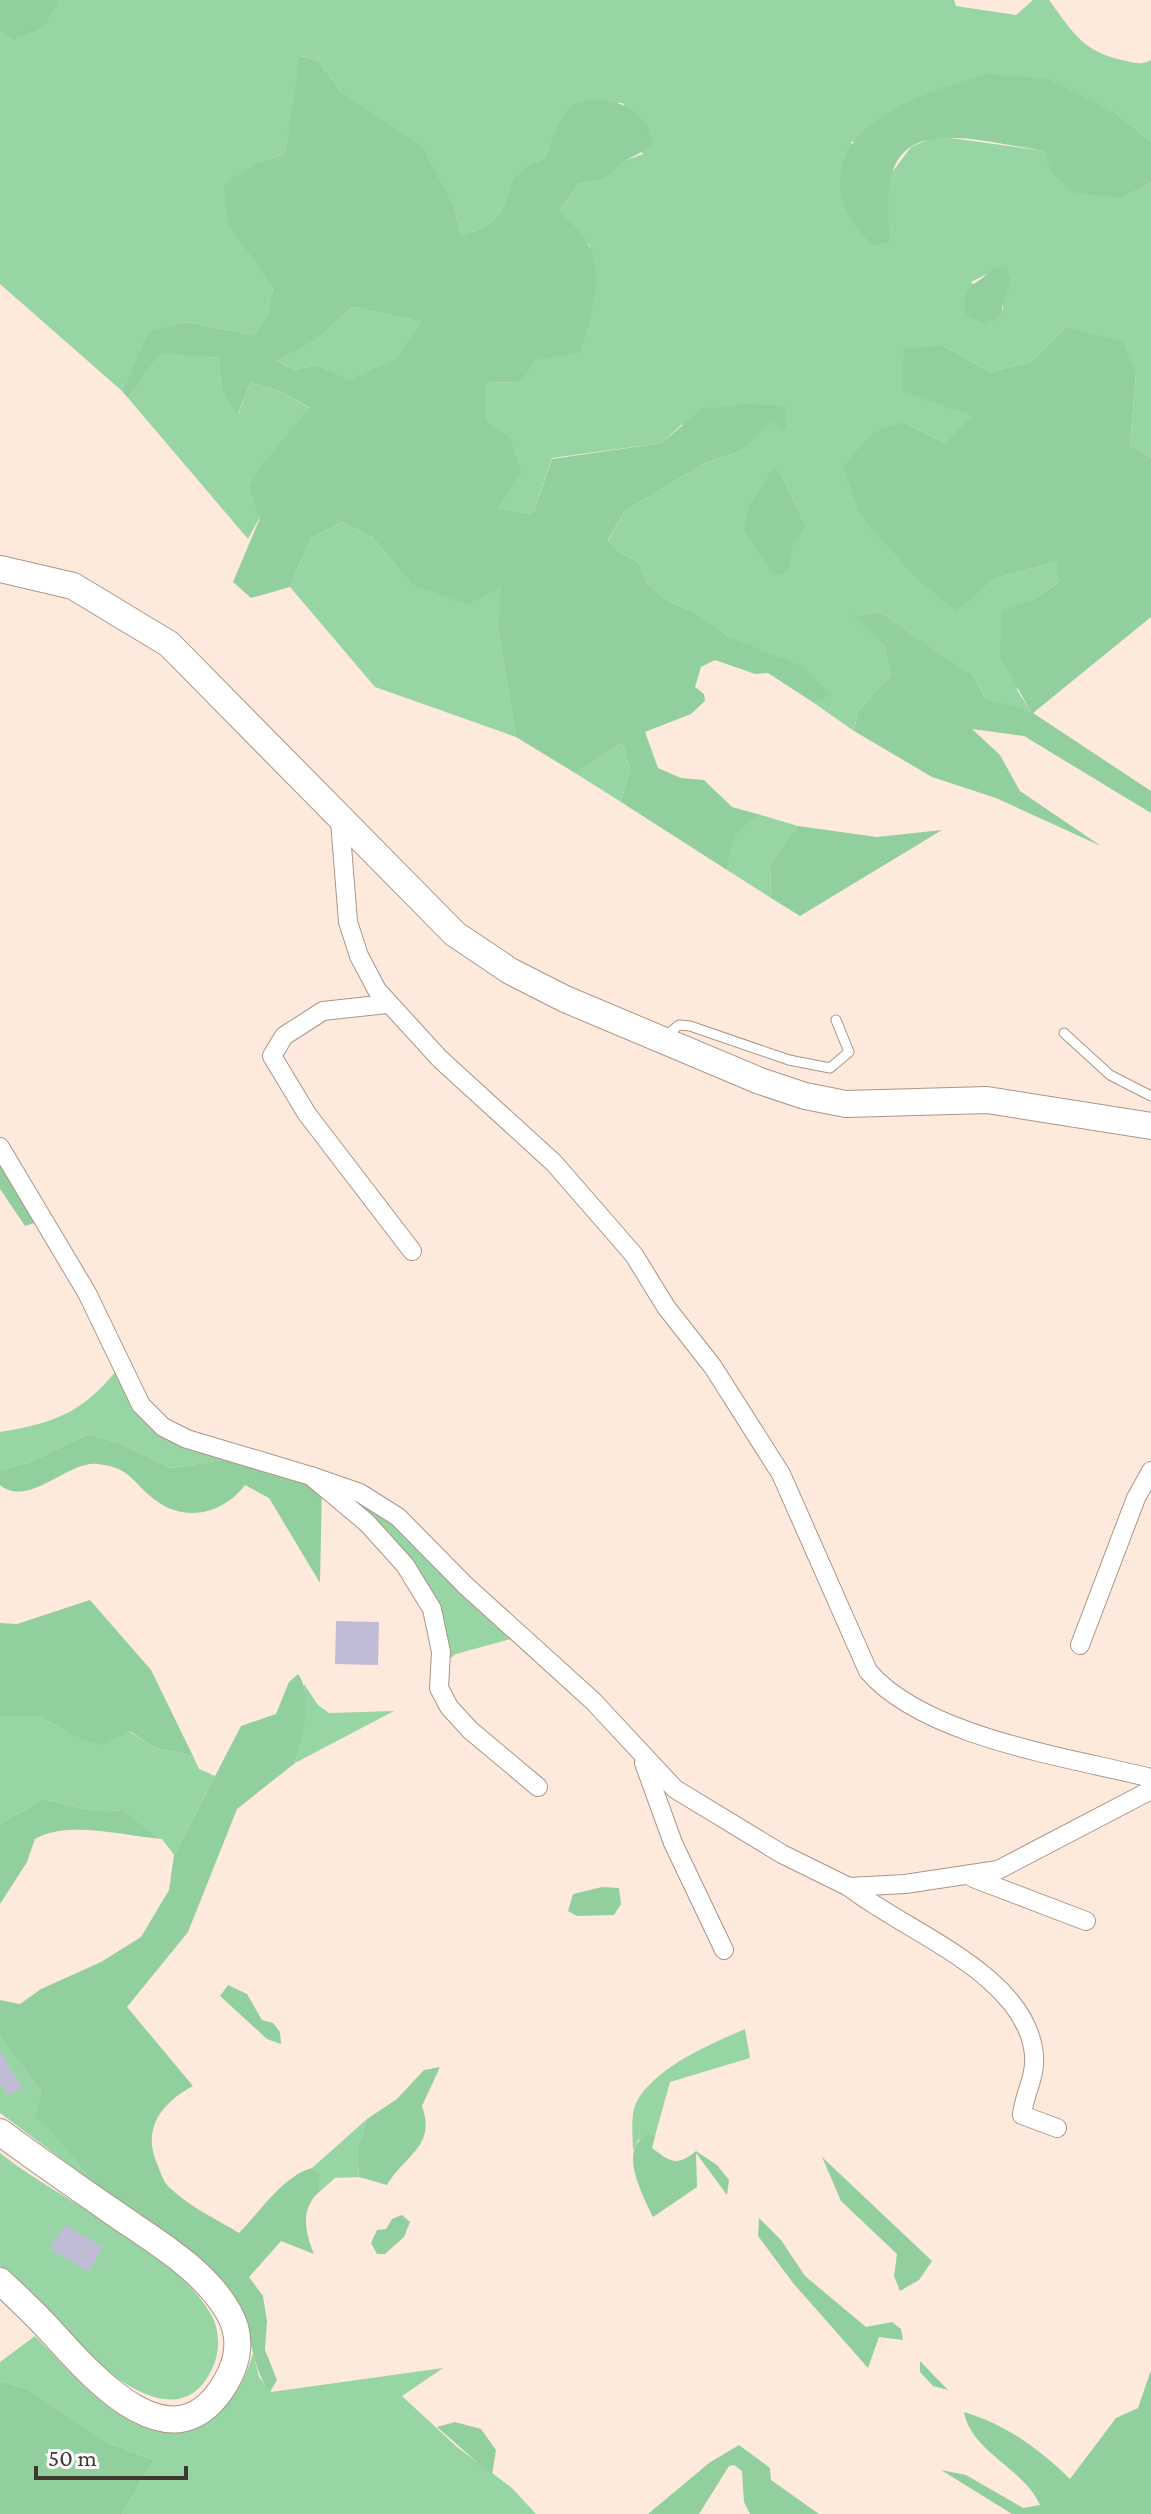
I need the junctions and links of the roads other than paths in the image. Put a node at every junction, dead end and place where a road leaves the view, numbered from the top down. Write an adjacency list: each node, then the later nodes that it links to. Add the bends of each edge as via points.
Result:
1 (0, 569): 2 (main road, via 73,586 169,644)
2 (340, 821): 3 (street, via 348,922 366,972); 6 (main road, via 455,934 510,971)
3 (387, 1004): 10 (street, via 323,1011 284,1036 272,1056 307,1114); 15 (street, via 554,1163 634,1255 785,1482 860,1656 879,1685 904,1703 962,1728)
4 (836, 1020): 6 (lane, via 849,1052 830,1068 789,1060 690,1026 670,1030)
5 (1064, 1033): 7 (lane, via 1110,1075)
6 (661, 1040): 8 (main road, via 760,1081 846,1104 987,1100)
7 (1151, 1096)
8 (1151, 1126)
9 (0, 1147): 12 (street, via 87,1293 128,1382 155,1420 187,1439)
10 (412, 1251)
11 (1151, 1471): 13 (street)
12 (311, 1476): 14 (street, via 360,1493 398,1517); 16 (street, via 380,1536 426,1597 438,1628 439,1688 449,1707)
13 (1080, 1645)
14 (640, 1752): 19 (street, via 688,1799); 21 (street, via 673,1843)
15 (1151, 1778)
16 (538, 1787)
17 (1151, 1790): 18 (street, via 1014,1862)
18 (968, 1876): 19 (street); 20 (street)
19 (849, 1887): 22 (street, via 882,1913 943,1943 1021,2016 1035,2063 1022,2115)
20 (1086, 1921)
21 (724, 1950)
22 (1057, 2128)
23 (0, 2132): 24 (main road, via 167,2250 214,2292 237,2334 231,2372 215,2398 195,2413 176,2418 148,2415 106,2389)
24 (0, 2281)

